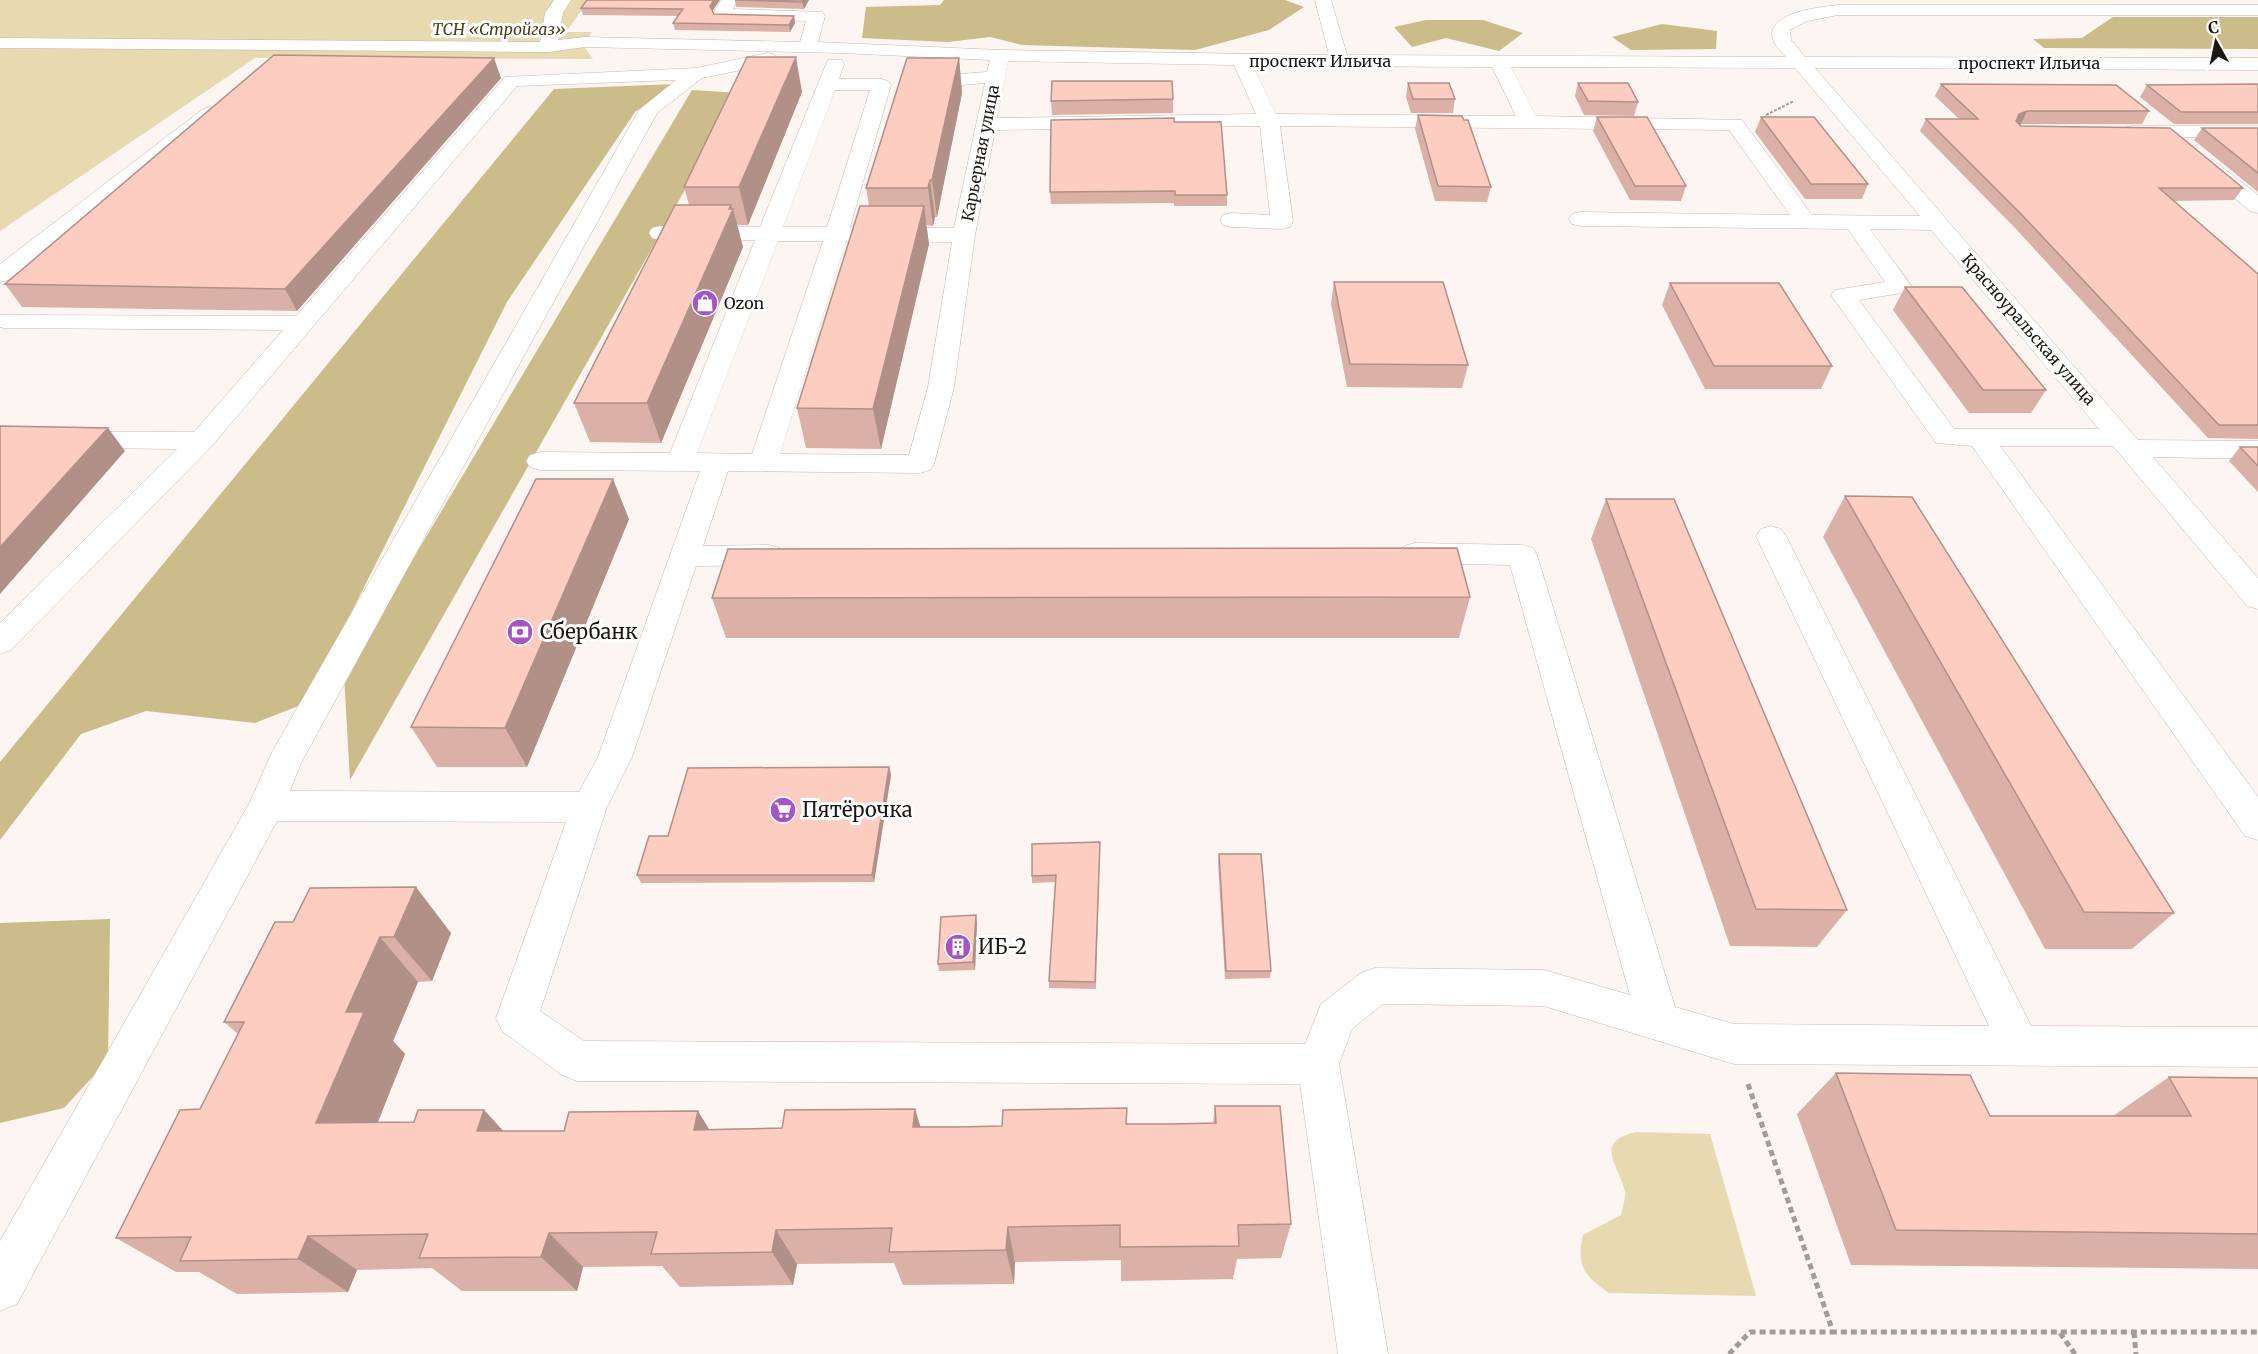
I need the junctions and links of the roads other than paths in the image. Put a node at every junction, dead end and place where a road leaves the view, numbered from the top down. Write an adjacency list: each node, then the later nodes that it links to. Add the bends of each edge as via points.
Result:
1 (563, 0): 8 (street, via 554,13)
2 (729, 0): 9 (street, via 722,14 816,16)
3 (1323, 0): 12 (street)
4 (2243, 0): 6 (street)
5 (1881, 5): 6 (street); 13 (street, via 1792,19 1781,28 1782,41)
6 (2258, 10)
7 (0, 43): 8 (street)
8 (548, 47): 9 (street, via 585,42)
9 (825, 48): 10 (street, проспект Ильича); 17 (street); 20 (street)
10 (1000, 56): 11 (street, проспект Ильича); 18 (street, Карьерная улица)
11 (1241, 60): 12 (street, проспект Ильича); 24 (street)
12 (1341, 61): 14 (street, проспект Ильича)
13 (1799, 61): 14 (street, проспект Ильича); 15 (street, проспект Ильича); 35 (street, Красноуральская улица)
14 (1498, 62): 25 (street)
15 (2084, 63): 16 (street, проспект Ильича); 19 (street)
16 (2258, 64)
17 (696, 74): 42 (street, via 512,81); 58 (street, via 649,110 284,762)
18 (994, 77): 21 (street); 26 (street, Карьерная улица)
19 (2108, 83)
20 (828, 84): 21 (street); 37 (street)
21 (881, 85): 38 (street)
22 (224, 102): 40 (street)
23 (2142, 111): 28 (street)
24 (1269, 120): 25 (street); 26 (street); 32 (street, via 1282,222)
25 (1528, 121): 33 (street, via 1735,124)
26 (985, 124): 39 (street, Карьерная улица)
27 (2111, 132): 28 (street)
28 (2168, 132): 29 (street); 30 (street)
29 (2258, 132)
30 (2258, 206)
31 (1580, 219): 33 (street)
32 (1231, 220)
33 (1807, 223): 34 (street)
34 (1855, 223): 35 (street); 43 (street, via 1900,287 1843,295 1946,437)
35 (1938, 224): 46 (street, Красноуральская улица)
36 (660, 233): 37 (street, Карьерная улица)
37 (771, 233): 38 (street, Карьерная улица); 49 (street)
38 (837, 233): 39 (street, Карьерная улица); 51 (street)
39 (964, 235): 51 (street, via 941,387 920,464)
40 (0, 275)
41 (4, 321): 42 (street)
42 (303, 323): 45 (street)
43 (1980, 437): 46 (street); 60 (street)
44 (0, 439): 45 (street)
45 (201, 441): 57 (street)
46 (2126, 443): 47 (street); 56 (street, Красноуральская улица)
47 (2258, 450)
48 (540, 461): 49 (street)
49 (680, 462): 50 (street)
50 (717, 462): 51 (street); 55 (street)
51 (763, 463)
52 (1771, 536): 62 (street)
53 (1391, 552): 61 (street, via 1522,555)
54 (792, 555): 55 (street)
55 (685, 556): 59 (street, via 615,757)
56 (2258, 598)
57 (0, 642)
58 (267, 806): 59 (street); 65 (street)
59 (589, 807): 64 (street, via 517,1018 577,1061)
60 (2258, 825)
61 (1658, 1020): 62 (street, via 1734,1044); 64 (street, via 1544,988 1375,986 1336,1017)
62 (2019, 1045): 63 (street)
63 (2258, 1047)
64 (1318, 1064): 66 (street)
65 (0, 1287)
66 (1363, 1354)

